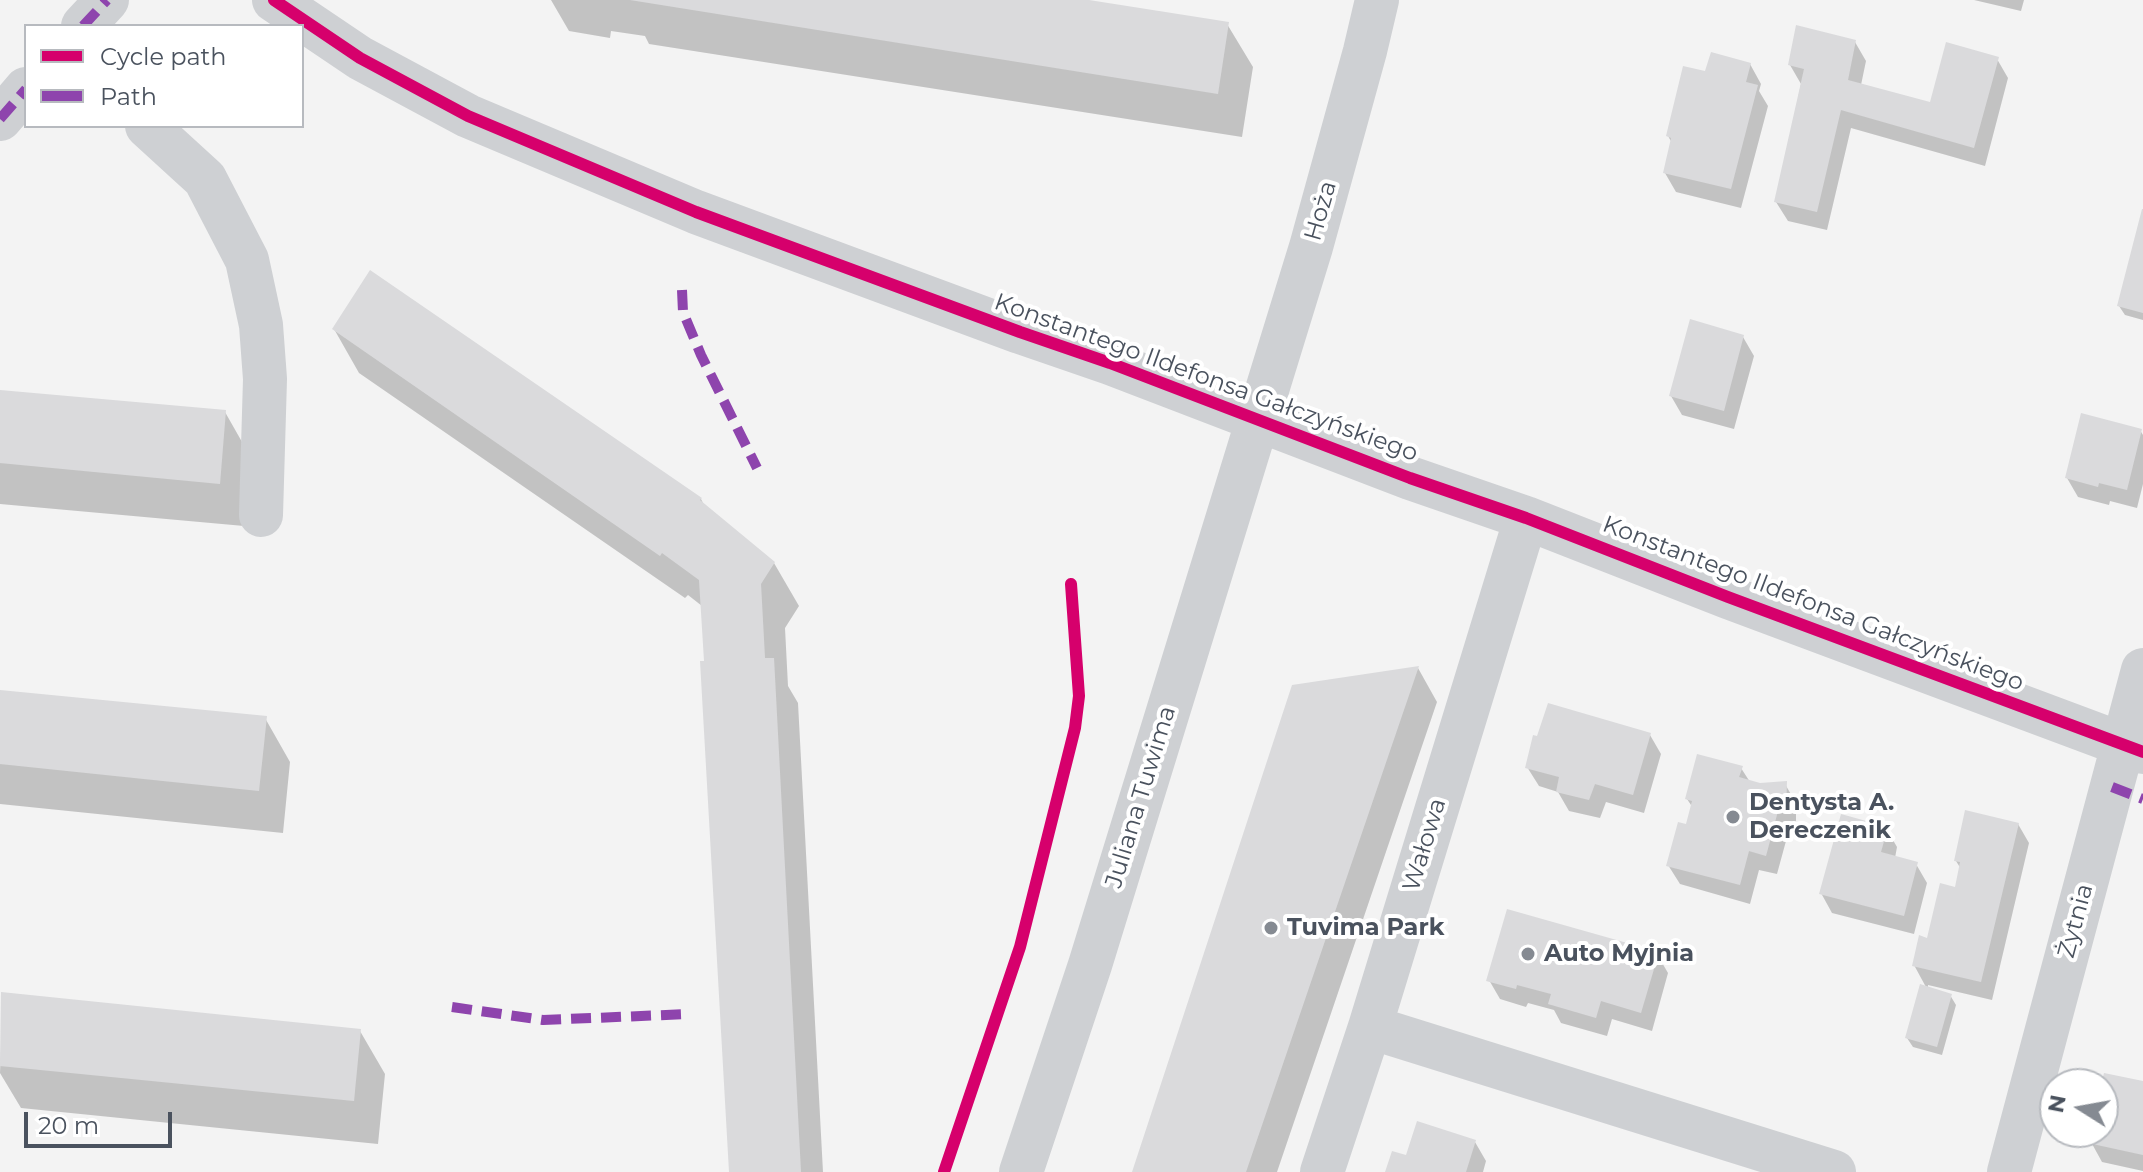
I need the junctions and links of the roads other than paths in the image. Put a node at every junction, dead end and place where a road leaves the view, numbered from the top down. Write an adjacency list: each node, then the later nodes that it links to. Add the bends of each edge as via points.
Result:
1 (107, 0): 4 (street)
2 (274, 0): 8 (street, Konstantego Ildefonsa Gałczyńskiego, via 360,58 497,130 696,212)
3 (1377, 0): 8 (street, Hoża)
4 (85, 24)
5 (24, 91): 6 (street)
6 (0, 119)
7 (149, 128): 9 (street, via 205,179 247,260 261,325 265,379)
8 (1258, 420): 10 (street, Konstantego Ildefonsa Gałczyńskiego); 14 (street, Juliana Tuwima)
9 (261, 515)
10 (1526, 518): 12 (street, Konstantego Ildefonsa Gałczyńskiego); 13 (street, Wałowa)
11 (2143, 670): 12 (street, Żytnia)
12 (2133, 748): 17 (street, Żytnia)
13 (1370, 1027): 15 (street, Wałowa); 16 (street)
14 (1021, 1172)
15 (1322, 1172)
16 (1834, 1172)
17 (2009, 1172)

